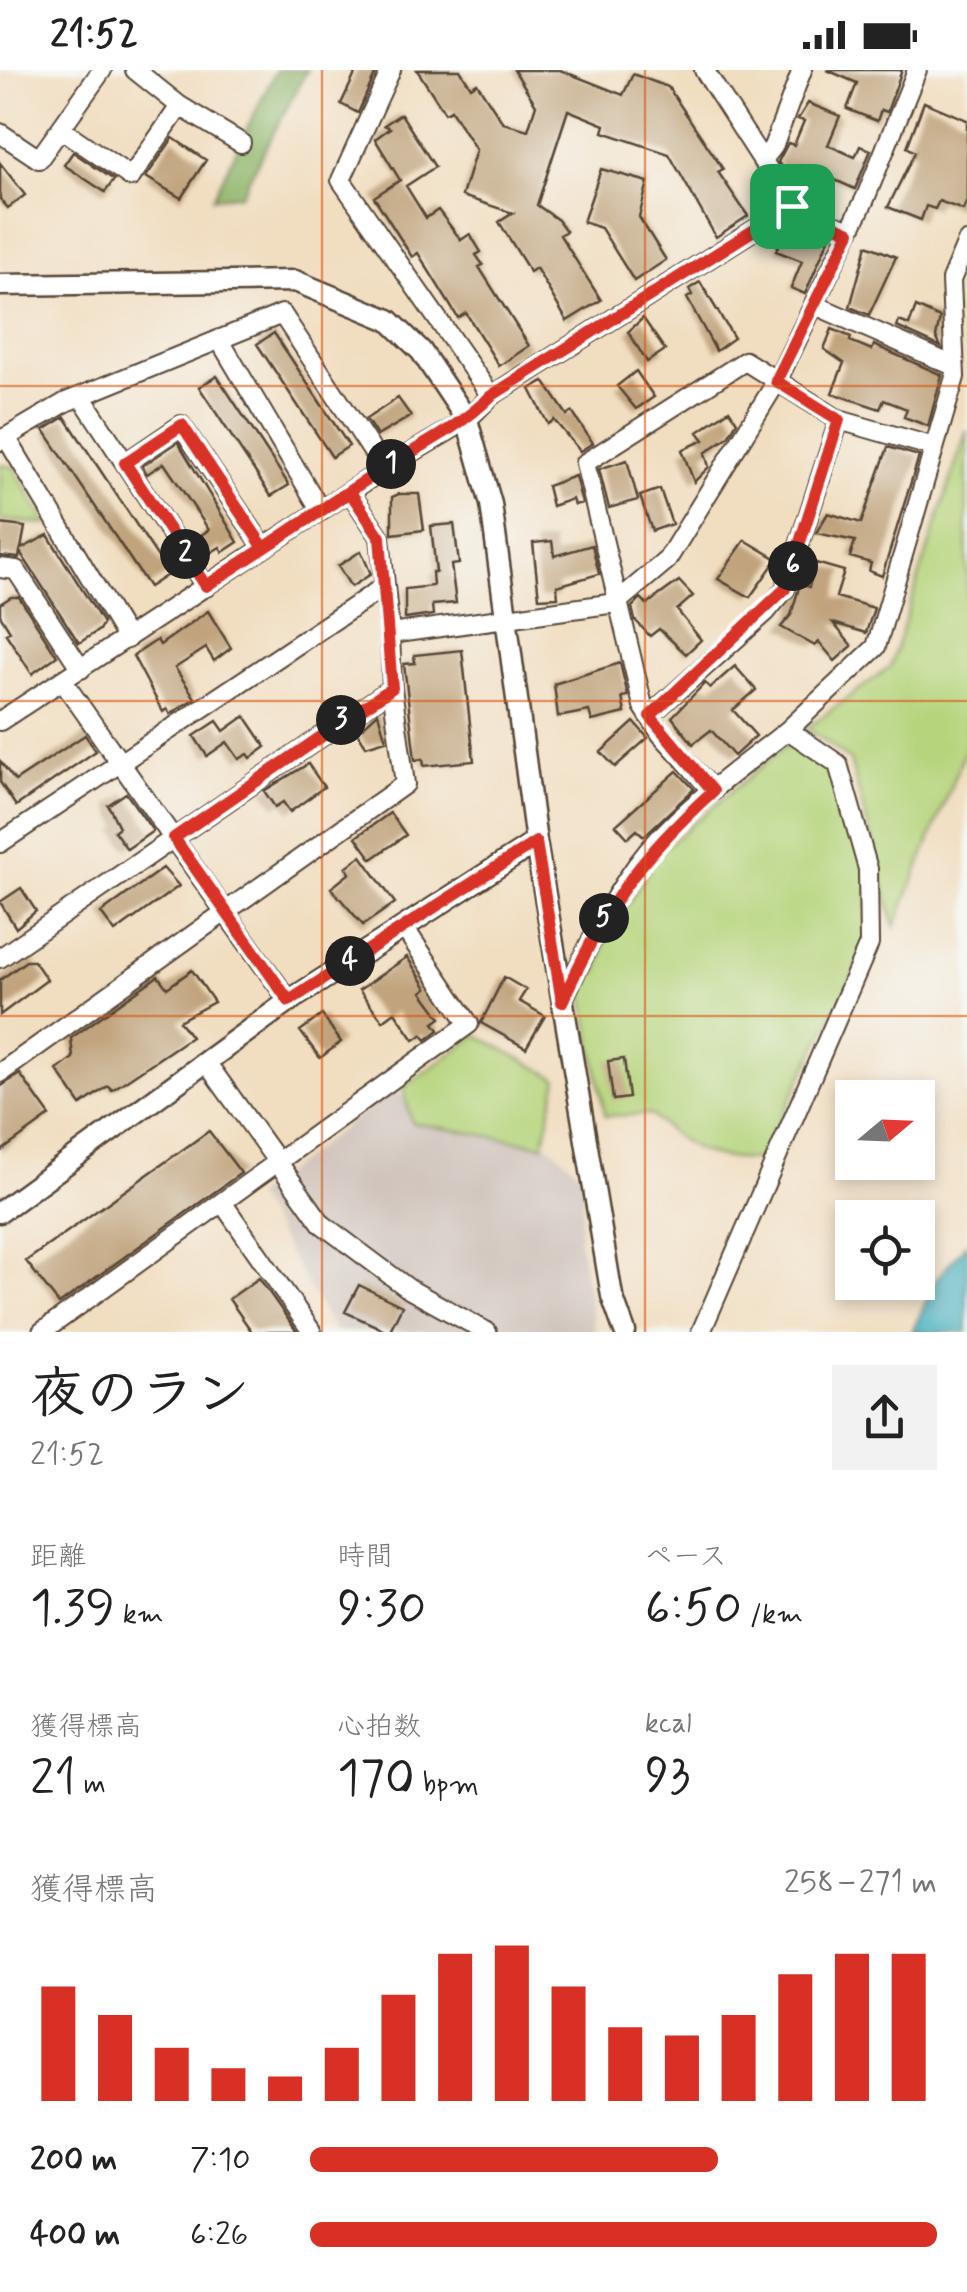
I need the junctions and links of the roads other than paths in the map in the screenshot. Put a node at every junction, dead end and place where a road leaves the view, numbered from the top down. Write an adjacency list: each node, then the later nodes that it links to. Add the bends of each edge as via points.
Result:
1 (102, 70): 8 (street)
2 (135, 70): 7 (street)
3 (391, 70): 21 (street, via 341,180)
4 (704, 70): 11 (street)
5 (802, 70): 11 (street, via 774,147)
6 (918, 70): 13 (street)
7 (180, 106): 8 (street, via 131,177); 10 (street)
8 (61, 129): 9 (street, via 39,159)
9 (0, 133)
10 (241, 143)
11 (762, 162): 12 (street)
12 (792, 206): 13 (street); 21 (street)
13 (850, 232): 16 (street)
14 (967, 242): 18 (street, via 951,280)
15 (0, 285): 22 (street, via 295,281 389,320 421,351)
16 (815, 304): 18 (street); 19 (street)
17 (219, 339): 20 (street); 27 (street, via 282,314); 29 (street)
18 (954, 366): 25 (street)
19 (776, 381): 23 (street); 34 (street, via 667,560); 34 (street, via 745,361 585,462)
20 (81, 396): 24 (street); 26 (street)
21 (491, 396): 22 (street)
22 (467, 420): 27 (street); 35 (street, via 491,504)
23 (839, 420): 25 (street); 41 (street, via 785,589)
24 (3, 439): 37 (street)
25 (934, 447): 43 (street, via 876,647)
26 (125, 463): 30 (street, via 182,425); 32 (street)
27 (384, 468): 28 (street)
28 (350, 492): 29 (street); 33 (street, via 380,537)
29 (320, 510): 30 (street)
30 (264, 548): 32 (street)
31 (0, 568): 38 (street, via 16,570)
32 (206, 586): 37 (street)
33 (384, 586): 36 (street); 44 (street)
34 (616, 603): 35 (street); 41 (street)
35 (505, 620): 36 (street); 47 (street)
36 (390, 634): 40 (street)
37 (127, 639): 38 (street)
38 (81, 668): 39 (street)
39 (62, 680): 42 (street); 44 (street)
40 (392, 688): 46 (street); 49 (street, via 406,784)
41 (650, 716): 45 (street)
42 (0, 721)
43 (788, 730): 45 (street); 63 (street, via 838,764 868,868 868,944)
44 (120, 762): 46 (street); 48 (street)
45 (713, 791): 53 (street, via 638,864 595,931)
46 (174, 838): 49 (street); 51 (street)
47 (536, 842): 50 (street); 53 (street)
48 (0, 844)
49 (225, 912): 52 (street); 55 (street)
50 (403, 926): 52 (street); 56 (street, via 468,1024)
51 (0, 958)
52 (289, 1001): 54 (street)
53 (562, 1002): 62 (street, via 612,1296)
54 (206, 1062): 56 (street); 58 (street)
55 (0, 1073)
56 (276, 1163): 57 (street); 61 (street, via 346,1246)
57 (222, 1202): 59 (street); 60 (street)
58 (0, 1212)
59 (42, 1332)
60 (312, 1332)
61 (487, 1332)
62 (625, 1332)
63 (701, 1332)

